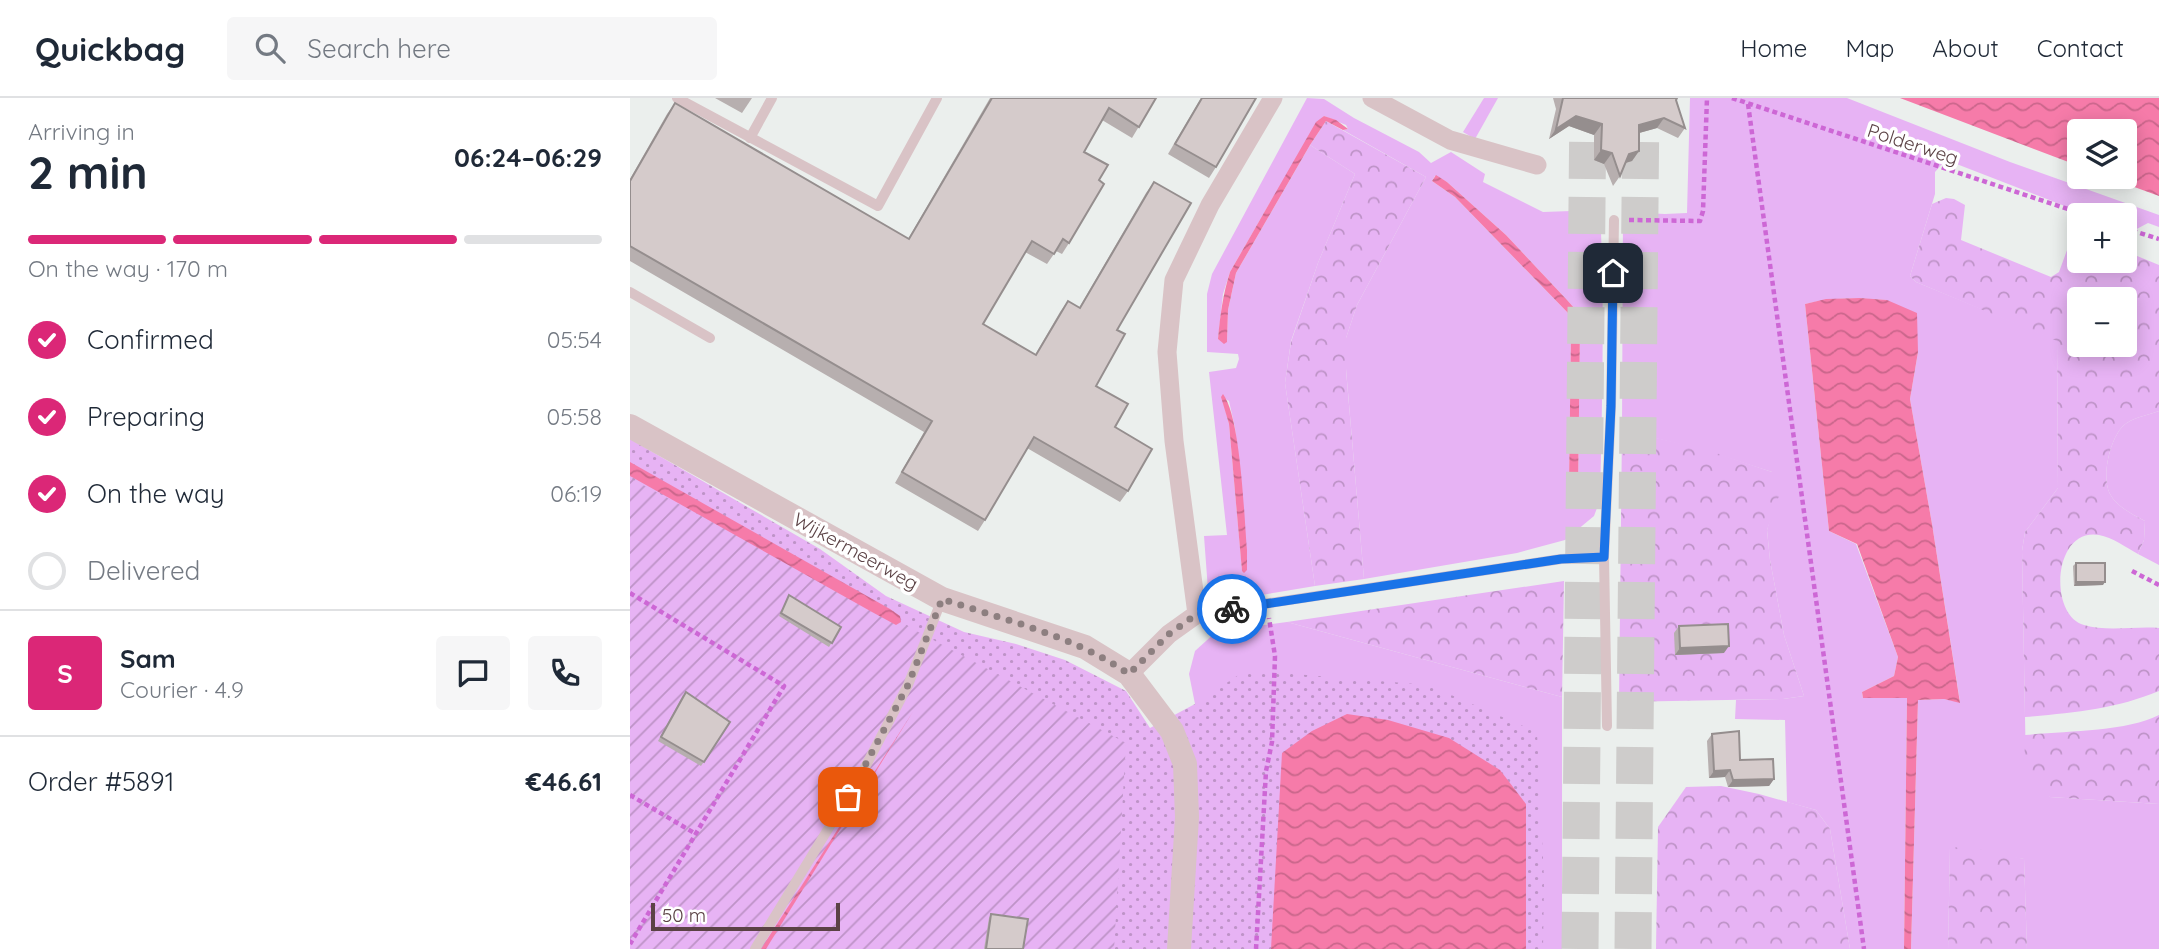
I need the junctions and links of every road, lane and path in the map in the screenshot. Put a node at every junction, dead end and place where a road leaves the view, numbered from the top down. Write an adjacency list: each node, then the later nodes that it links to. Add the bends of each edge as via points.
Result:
1 (677, 98): 9 (lane)
2 (772, 98): 9 (lane)
3 (937, 98): 9 (lane, via 877,206)
4 (1273, 98): 24 (street, via 1210,205 1174,280 1167,352)
5 (1372, 98): 10 (street, via 1450,140)
6 (1707, 98): 12 (path, via 1700,221)
7 (1732, 98): 8 (path, Polderweg)
8 (1748, 104): 11 (path, Polderweg); 33 (path)
9 (750, 138)
10 (1537, 164)
11 (2067, 209)
12 (1614, 220): 18 (lane)
13 (2137, 232): 14 (path)
14 (2159, 239)
15 (630, 292): 16 (lane)
16 (710, 338)
17 (630, 426): 22 (street, Wijkermeerweg)
18 (1604, 557): 23 (lane, via 1561,559); 26 (lane)
19 (2132, 571): 20 (path)
20 (2159, 586)
21 (630, 593): 28 (path, via 784,686)
22 (942, 599): 25 (street, Wijkermeerweg, via 1084,647); 30 (lane, via 908,685 861,775)
23 (1267, 604): 24 (lane); 32 (path, via 1275,668)
24 (1197, 614): 25 (street, via 1169,634)
25 (1129, 674): 31 (street, Wijkermeerweg, via 1172,731 1185,764 1188,817)
26 (1607, 726)
27 (630, 795): 28 (path)
28 (696, 834): 29 (path)
29 (630, 944)
30 (755, 949)
31 (1179, 949)
32 (1255, 949)
33 (1864, 949)

